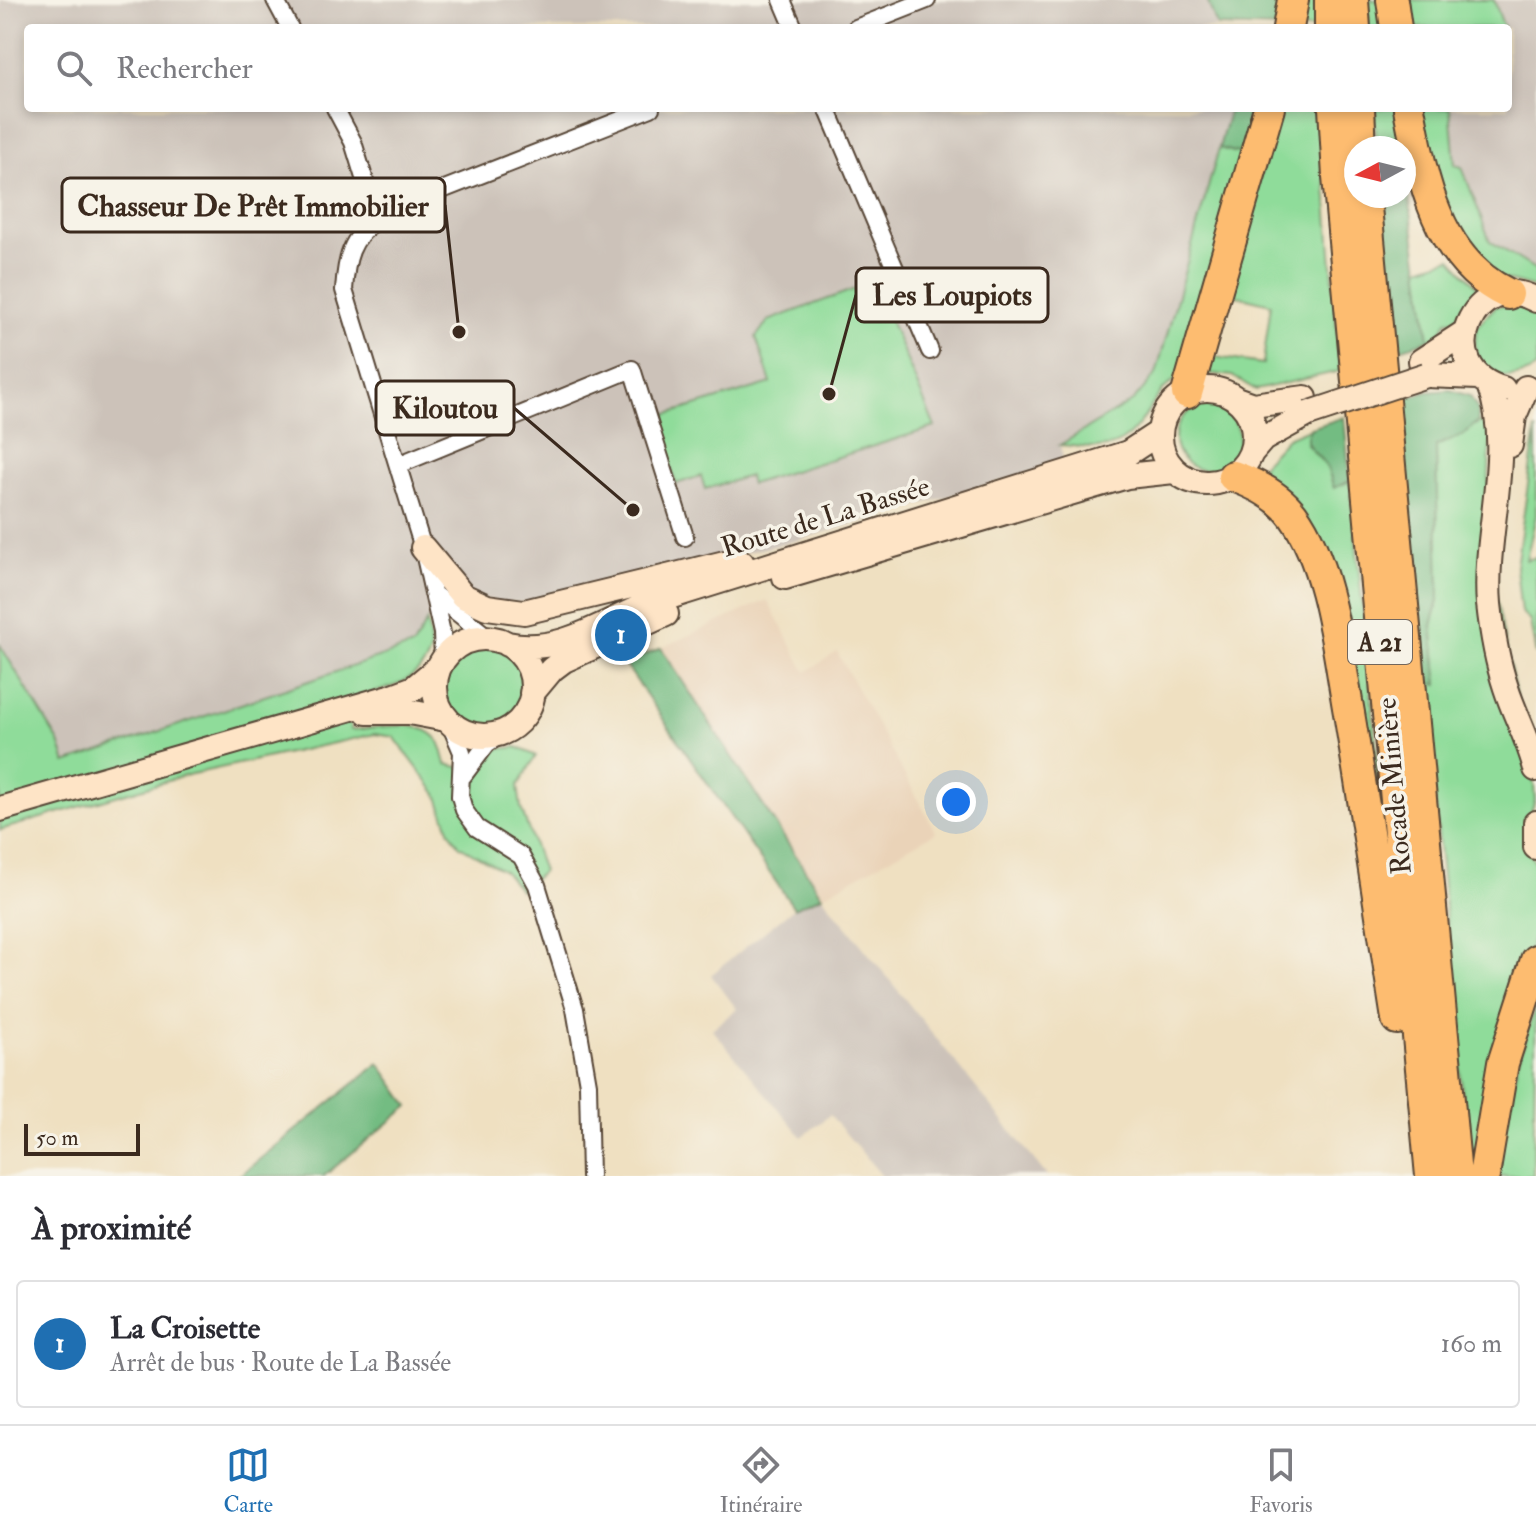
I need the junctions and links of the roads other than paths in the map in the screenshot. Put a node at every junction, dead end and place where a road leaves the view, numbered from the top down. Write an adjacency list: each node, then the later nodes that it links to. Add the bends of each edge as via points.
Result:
1 (275, 0): 8 (street)
2 (782, 0): 9 (street)
3 (927, 0): 10 (street)
4 (1293, 0): 11 (highway)
5 (1330, 0): 12 (highway)
6 (1353, 0): 13 (highway)
7 (1392, 0): 14 (highway)
8 (288, 24)
9 (792, 24)
10 (866, 24)
11 (1289, 24)
12 (1330, 24)
13 (1355, 24)
14 (1395, 24)
15 (337, 112): 24 (street, via 353,142)
16 (641, 112): 24 (street)
17 (829, 112): 27 (street)
18 (1268, 112): 31 (highway)
19 (1334, 112): 57 (highway, Rocade Minière / A 21)
20 (1359, 112): 22 (highway)
21 (1410, 112): 25 (highway, via 1428,192 1448,238 1478,275)
22 (1360, 136)
23 (1366, 208): 58 (highway, Rocade Minière / A 21)
24 (377, 220): 35 (street, via 362,230 347,256 344,290)
25 (1522, 297): 26 (main road, via 1489,300)
26 (1464, 333): 28 (main road); 29 (main road, via 1466,356)
27 (930, 351)
28 (1424, 368): 29 (main road); 33 (main road, bridge)
29 (1484, 381): 30 (main road, via 1513,391); 49 (main road, via 1495,401 1498,427 1488,572 1493,633 1506,689)
30 (1531, 386): 47 (main road, via 1514,416 1500,587 1511,665)
31 (1187, 393): 32 (main road, via 1213,389); 34 (main road, via 1171,405)
32 (1236, 399): 33 (main road, via 1253,405); 36 (main road, via 1254,429)
33 (1306, 406): 36 (main road, via 1263,439)
34 (1160, 432): 37 (main road, via 1162,453); 40 (main road, Route de La Bassée, via 1128,453)
35 (398, 465): 38 (street, via 632,369); 39 (street)
36 (1242, 465): 37 (main road, via 1203,484); 56 (highway, via 1294,516 1327,598)
37 (1174, 471): 44 (main road, Route de La Bassée, via 1127,476 661,615 564,660)
38 (685, 537)
39 (423, 548): 40 (main road, via 463,596 487,607 524,612 729,562); 41 (street)
40 (768, 566): 42 (main road, Route de La Bassée, via 656,601 552,645 527,649)
41 (435, 595): 42 (street); 43 (street)
42 (498, 641): 43 (main road, via 463,643); 44 (main road, via 527,664)
43 (441, 664): 45 (main road, via 414,688); 46 (main road, via 434,688)
44 (532, 693): 48 (main road, via 523,717)
45 (337, 712): 46 (main road, via 409,712); 51 (main road)
46 (448, 721): 48 (main road, via 475,736); 50 (street, via 462,752)
47 (1536, 729)
48 (503, 733): 50 (street, via 487,744)
49 (1536, 769)
50 (463, 776): 55 (street, via 464,810 477,828 521,856 537,885 575,1009 588,1084)
51 (0, 809)
52 (1536, 823): 53 (main road)
53 (1536, 847)
54 (1536, 960): 59 (highway, via 1503,1063)
55 (590, 1176)
56 (1421, 1176)
57 (1431, 1176)
58 (1456, 1176)
59 (1484, 1176)

